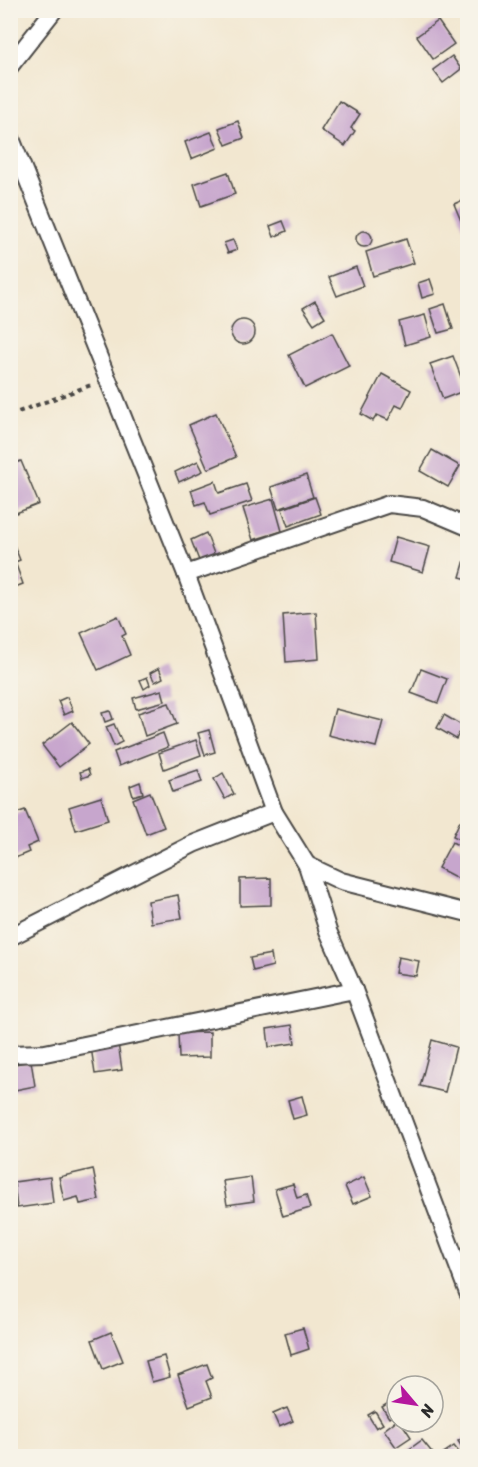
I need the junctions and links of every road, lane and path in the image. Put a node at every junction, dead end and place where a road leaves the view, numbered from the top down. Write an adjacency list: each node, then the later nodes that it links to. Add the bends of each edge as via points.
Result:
1 (54, 10): 2 (street)
2 (10, 66)
3 (10, 136): 4 (street)
4 (108, 379): 5 (path); 7 (street)
5 (10, 415)
6 (468, 527): 7 (street, via 423,508 389,504)
7 (186, 574): 8 (street)
8 (274, 812): 9 (street); 11 (street, via 193,844)
9 (307, 865): 10 (street, via 341,881); 12 (street, via 328,931)
10 (468, 913)
11 (10, 937)
12 (354, 990): 13 (street, via 45,1053); 14 (street)
13 (10, 1054)
14 (468, 1293)

